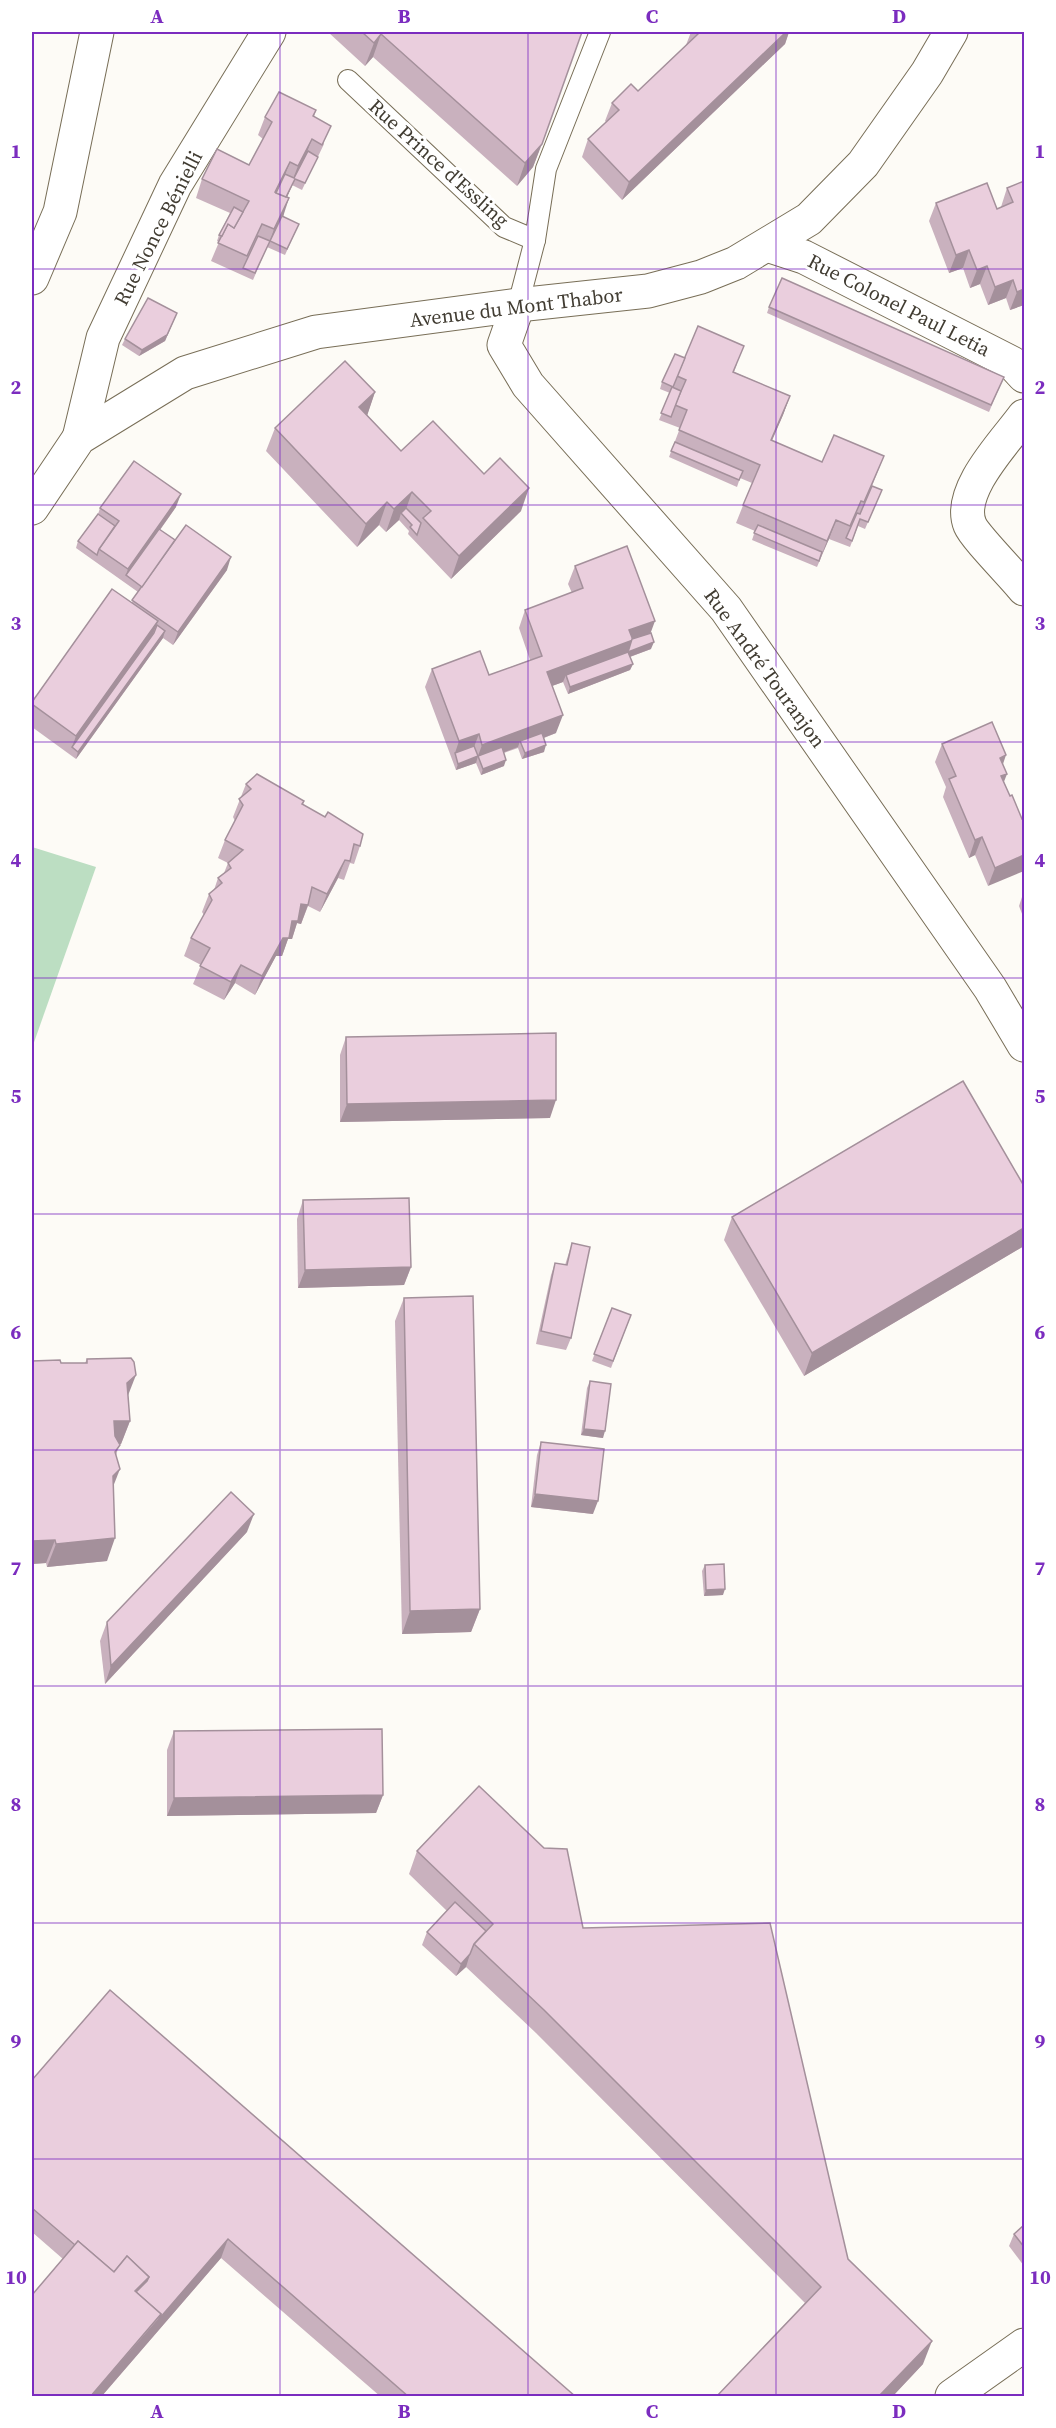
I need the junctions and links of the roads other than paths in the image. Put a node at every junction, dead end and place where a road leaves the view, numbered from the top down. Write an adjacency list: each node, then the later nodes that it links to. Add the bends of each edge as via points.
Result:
1 (97, 32): 8 (street, via 60,212)
2 (269, 32): 12 (street, Rue Nonce Bénielli, via 175,185 103,339)
3 (600, 32): 6 (lane, via 546,170)
4 (951, 32): 7 (street, Avenue du Mont Thabor, via 927,74 863,164 809,219)
5 (348, 80): 6 (lane, Rue Prince d'Essling, via 504,227)
6 (535, 240): 9 (lane)
7 (767, 245): 9 (street, Avenue du Mont Thabor, via 701,277 648,291); 10 (street, Rue Colonel Paul Letia, via 804,256 1012,363)
8 (32, 278)
9 (518, 305): 12 (street, Avenue du Mont Thabor, via 316,332 185,373); 15 (street, Rue André Touranjon, via 504,345 528,385 726,609 990,988)
10 (1024, 376)
11 (1024, 416): 14 (street, via 974,483 969,502 970,525)
12 (79, 438): 13 (street, Avenue du Mont Thabor)
13 (32, 508)
14 (1024, 589)
15 (1024, 1045)
16 (1024, 2345): 17 (street)
17 (952, 2397)

